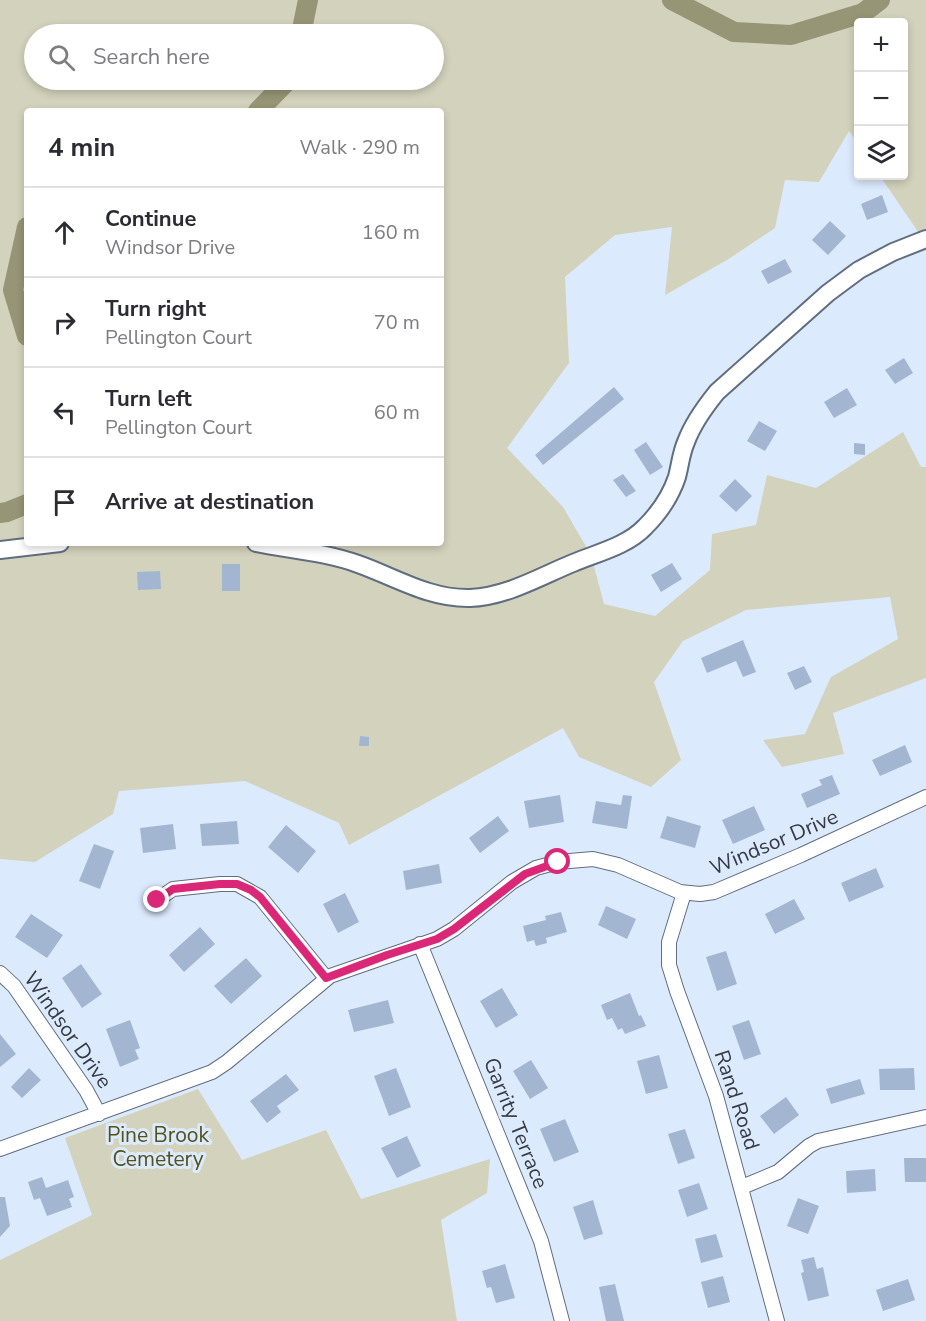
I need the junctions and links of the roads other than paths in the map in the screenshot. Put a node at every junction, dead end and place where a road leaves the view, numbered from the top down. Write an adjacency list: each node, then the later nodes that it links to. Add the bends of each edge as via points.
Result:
1 (926, 239): 3 (street, via 859,270 717,392 692,428 664,503 645,527 620,545 508,590 471,598 441,596 341,558)
2 (34, 546): 4 (street)
3 (273, 546)
4 (0, 550)
5 (926, 797): 6 (street, Windsor Drive, via 714,892)
6 (684, 893): 8 (street, Windsor Drive, via 606,861 558,862 525,874 454,929); 14 (street, Rand Road, via 669,942 669,966 716,1096)
7 (157, 900): 10 (street, via 173,889 220,884 246,888 260,897)
8 (420, 944): 10 (street, Windsor Drive); 15 (street, Garrity Terrace, via 541,1241)
9 (0, 973): 11 (street, Windsor Drive, via 14,986)
10 (326, 978): 11 (street, Windsor Drive, via 212,1072)
11 (99, 1114): 13 (street, Windsor Drive)
12 (926, 1118): 14 (street, via 818,1141 778,1172)
13 (0, 1149)
14 (742, 1187): 16 (street, Rand Road)
15 (562, 1321)
16 (777, 1321)

